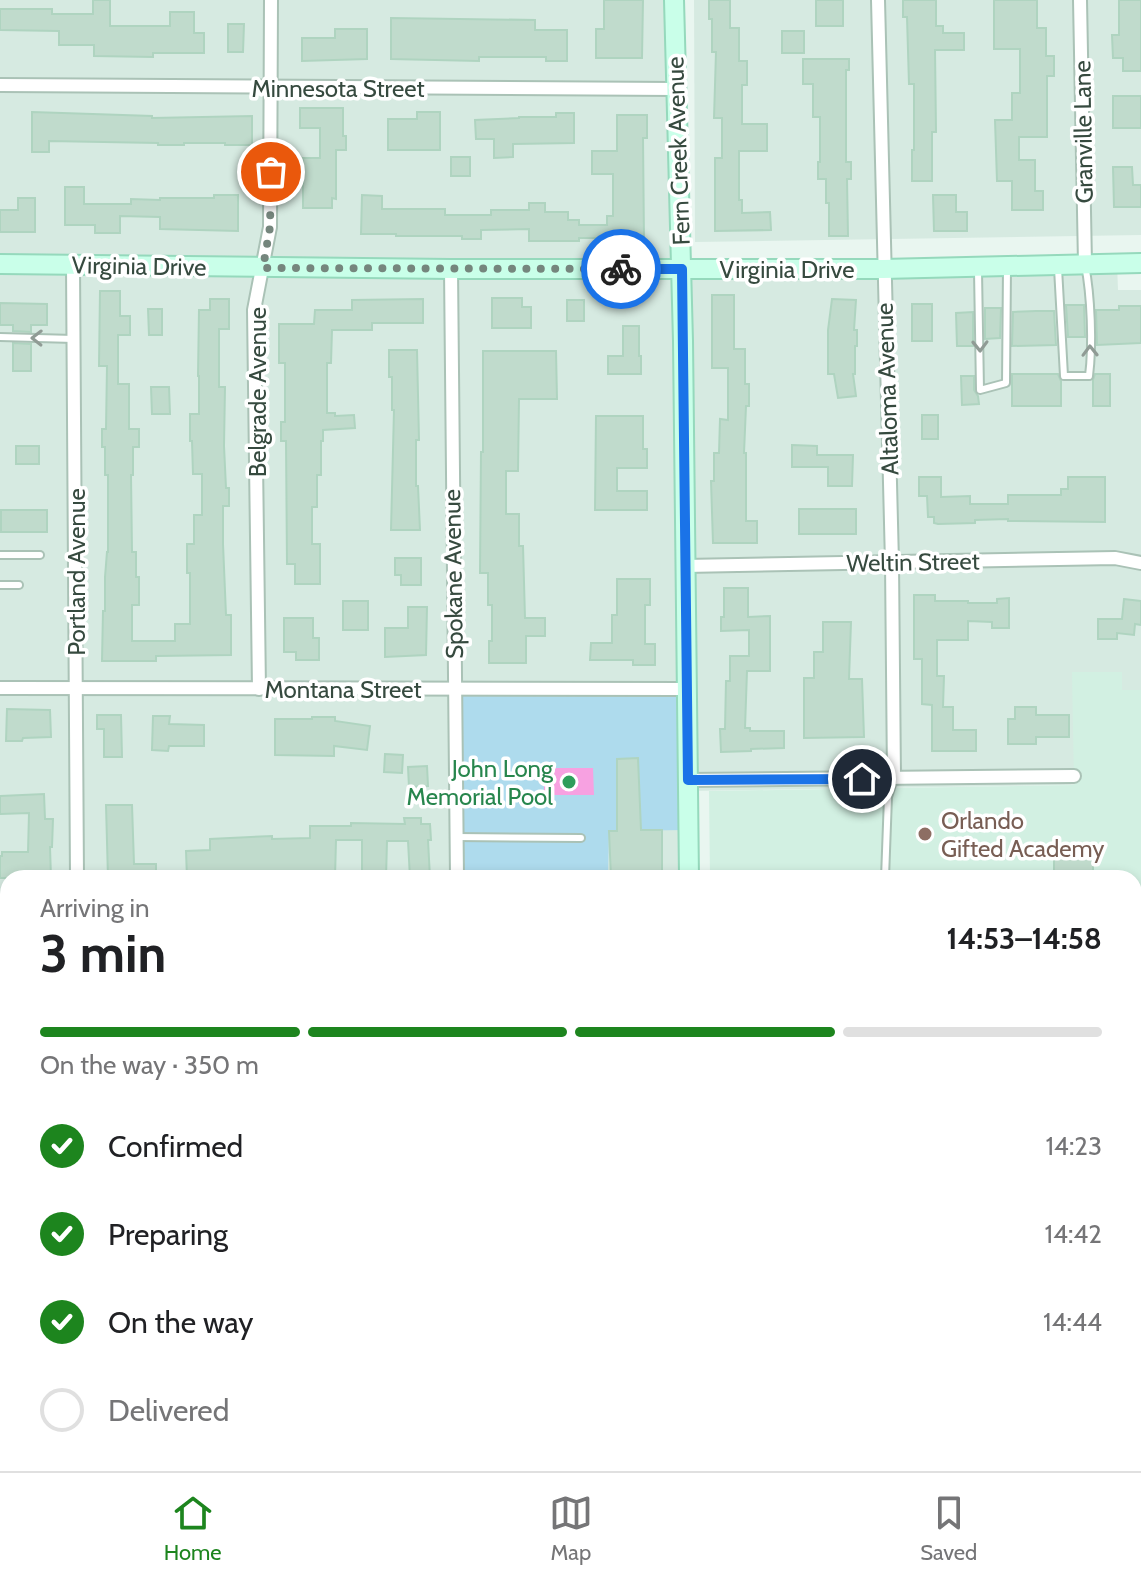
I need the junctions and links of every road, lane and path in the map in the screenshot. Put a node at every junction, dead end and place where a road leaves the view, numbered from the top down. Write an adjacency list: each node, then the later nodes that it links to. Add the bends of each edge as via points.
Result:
1 (271, 0): 6 (street, Belgrade Avenue)
2 (674, 0): 7 (street, Fern Creek Avenue)
3 (878, 0): 18 (street, Altaloma Avenue)
4 (1080, 0): 10 (street, Granville Lane)
5 (0, 85): 6 (street, Minnesota Street)
6 (271, 88): 7 (street, Minnesota Street); 14 (street, Belgrade Avenue, via 270,227)
7 (676, 89): 17 (street, Fern Creek Avenue)
8 (1141, 263): 10 (street, Virginia Drive)
9 (0, 264): 11 (street, Virginia Drive)
10 (1085, 264): 12 (street, Virginia Drive); 12 (lane, one-way to 10, via 1064,376 1089,376)
11 (73, 265): 14 (street, Virginia Drive); 20 (street, Portland Avenue)
12 (1058, 265): 13 (street, Virginia Drive)
13 (1007, 266): 15 (street, Virginia Drive); 15 (lane, one-way to 13, via 980,390 1006,383)
14 (263, 268): 16 (street, Virginia Drive); 30 (street, Belgrade Avenue, via 254,310)
15 (978, 268): 18 (street, Virginia Drive)
16 (451, 269): 17 (street, Virginia Drive); 31 (street, Spokane Avenue)
17 (682, 269): 18 (street, Virginia Drive); 25 (street, Fern Creek Avenue)
18 (883, 269): 23 (street, Altaloma Avenue)
19 (0, 337): 20 (lane, one-way to 19)
20 (74, 339): 29 (street, Portland Avenue)
21 (0, 555): 22 (lane)
22 (40, 555)
23 (892, 563): 24 (street, Weltin Street, via 1115,558); 25 (street, Weltin Street); 34 (street, Altaloma Avenue)
24 (1141, 563)
25 (685, 566): 32 (street, Fern Creek Avenue)
26 (0, 585): 27 (lane)
27 (19, 585)
28 (0, 688): 29 (street, Montana Street)
29 (77, 688): 30 (street, Montana Street); 38 (street, Portland Avenue)
30 (259, 689): 31 (street, Montana Street)
31 (454, 689): 32 (street, Montana Street); 36 (street, Spokane Avenue)
32 (686, 689): 35 (street, Fern Creek Avenue)
33 (1074, 776): 34 (street)
34 (894, 778): 35 (street); 41 (lane, via 888,797)
35 (688, 780): 40 (street, Fern Creek Avenue)
36 (456, 837): 37 (lane); 39 (street, Spokane Avenue)
37 (581, 838)
38 (77, 870)
39 (457, 870)
40 (689, 870)
41 (885, 870)

